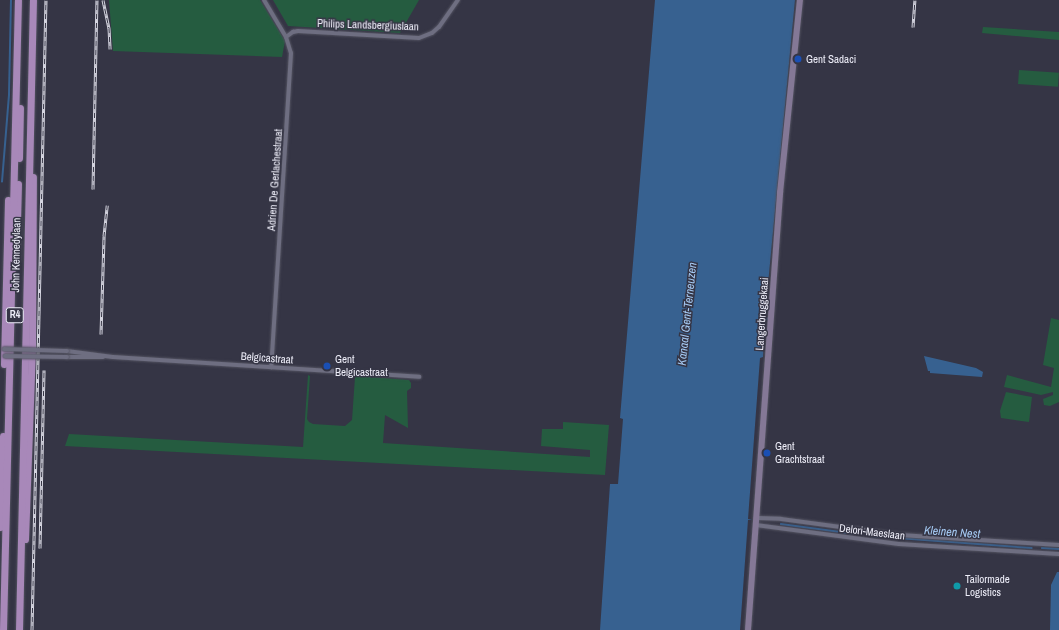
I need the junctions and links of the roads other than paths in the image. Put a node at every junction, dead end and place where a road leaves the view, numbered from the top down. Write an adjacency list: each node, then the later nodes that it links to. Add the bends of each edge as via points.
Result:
1 (18, 0): 8 (highway, John Kennedylaan / R4)
2 (22, 0): 24 (highway, John Kennedylaan / R4)
3 (33, 0): 9 (highway, John Kennedylaan / R4)
4 (264, 0): 7 (street, Adrien De Gerlachestraat)
5 (458, 0): 7 (street, Philips Landsbergiuslaan, via 440,27 419,38 298,31)
6 (800, 0): 16 (main road, Langerbruggekaai, via 780,192)
7 (286, 37): 13 (street, Adrien De Gerlachestraat, via 291,53 290,76)
8 (16, 82): 11 (highway, via 8,206); 19 (highway, John Kennedylaan / R4)
9 (30, 127): 10 (highway, R4, via 34,208); 22 (highway, John Kennedylaan / R4)
10 (32, 353): 11 (street, bridge); 12 (street, Belgicastraat, bridge, via 66,357); 12 (street, Belgicastraat, bridge, via 67,351); 22 (highway, via 28,491)
11 (3, 354): 15 (highway)
12 (113, 357): 13 (street, Belgicastraat)
13 (271, 367): 14 (street, Belgicastraat)
14 (420, 377)
15 (1, 492): 18 (highway); 19 (highway)
16 (757, 518): 17 (main road, Langerbruggekaai); 20 (street, Delori-Maeslaan, via 900,535)
17 (756, 525): 21 (street, Delori-Maeslaan, via 899,544); 26 (main road, Langerbruggekaai)
18 (0, 527)
19 (6, 540): 23 (highway, John Kennedylaan / R4)
20 (1059, 545)
21 (1059, 554)
22 (19, 613): 25 (highway, John Kennedylaan / R4)
23 (4, 630)
24 (8, 630)
25 (19, 630)
26 (748, 630)

